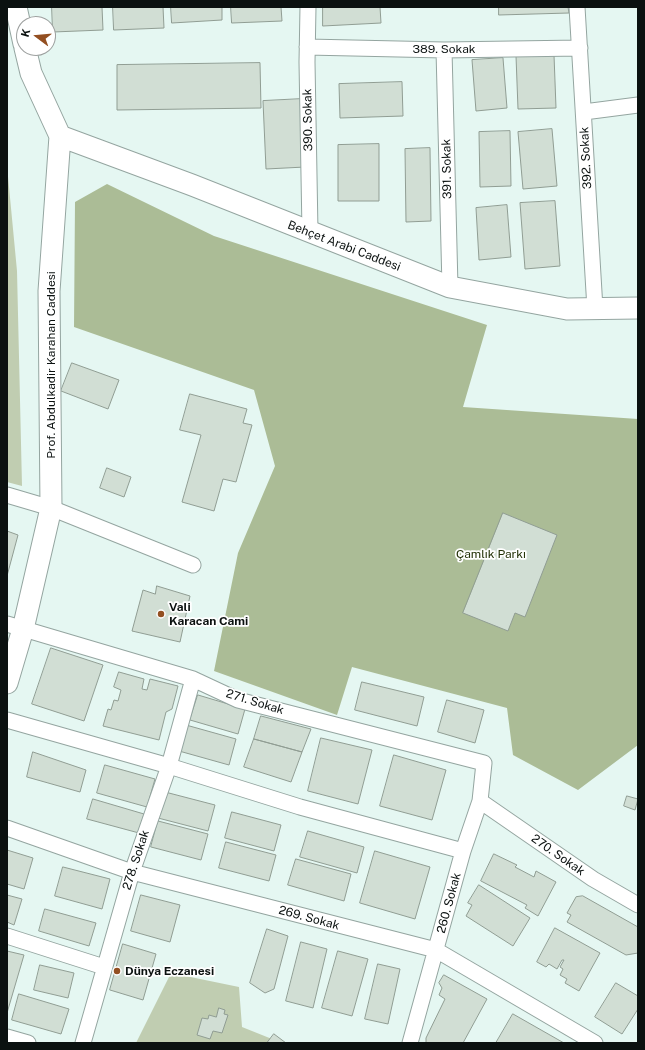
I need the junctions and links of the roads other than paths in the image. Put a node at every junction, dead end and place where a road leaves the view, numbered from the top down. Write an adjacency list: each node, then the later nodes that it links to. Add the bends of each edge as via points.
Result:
1 (308, 7): 3 (street, 390. Sokak)
2 (577, 7): 4 (street, 392. Sokak)
3 (308, 47): 5 (street, 389. Sokak); 10 (street, 390. Sokak)
4 (580, 48): 5 (street, 389. Sokak); 8 (street, 392. Sokak)
5 (444, 50): 11 (street, 391. Sokak)
6 (27, 56): 9 (main road, Prof. Abdulkadir Karahan Caddesi, via 31,73)
7 (638, 105): 8 (street)
8 (584, 112): 13 (street, 392. Sokak)
9 (60, 136): 10 (main road, Behçet Arabi Caddesi); 15 (main road, Prof. Abdulkadir Karahan Caddesi, via 49,291)
10 (310, 232): 11 (main road, Behçet Arabi Caddesi)
11 (450, 287): 13 (main road, Behçet Arabi Caddesi, via 568,309)
12 (638, 308): 13 (main road, Behçet Arabi Caddesi)
13 (595, 309)
14 (7, 495): 15 (street)
15 (51, 508): 16 (street); 17 (main road, Prof. Abdulkadir Karahan Caddesi)
16 (192, 565)
17 (15, 627): 18 (street, 271. Sokak); 19 (main road, Prof. Abdulkadir Karahan Caddesi)
18 (193, 679): 21 (street, 271. Sokak, via 238,700); 22 (street, 278. Sokak)
19 (7, 683)
20 (7, 720): 22 (street)
21 (484, 763): 23 (street, 260. Sokak)
22 (169, 766): 25 (street, via 300,807); 26 (street, 278. Sokak)
23 (480, 801): 25 (street, 260. Sokak); 27 (street, 270. Sokak, via 593,880)
24 (7, 828): 26 (street, 269. Sokak)
25 (463, 851): 29 (street, 260. Sokak)
26 (132, 872): 29 (street, 269. Sokak); 30 (street, 278. Sokak)
27 (638, 905)
28 (7, 936): 30 (street)
29 (436, 950): 34 (street, 260. Sokak); 35 (street, 269. Sokak)
30 (104, 967): 33 (street, 278. Sokak)
31 (7, 1037): 32 (street)
32 (28, 1043)
33 (83, 1043)
34 (410, 1043)
35 (595, 1043)

